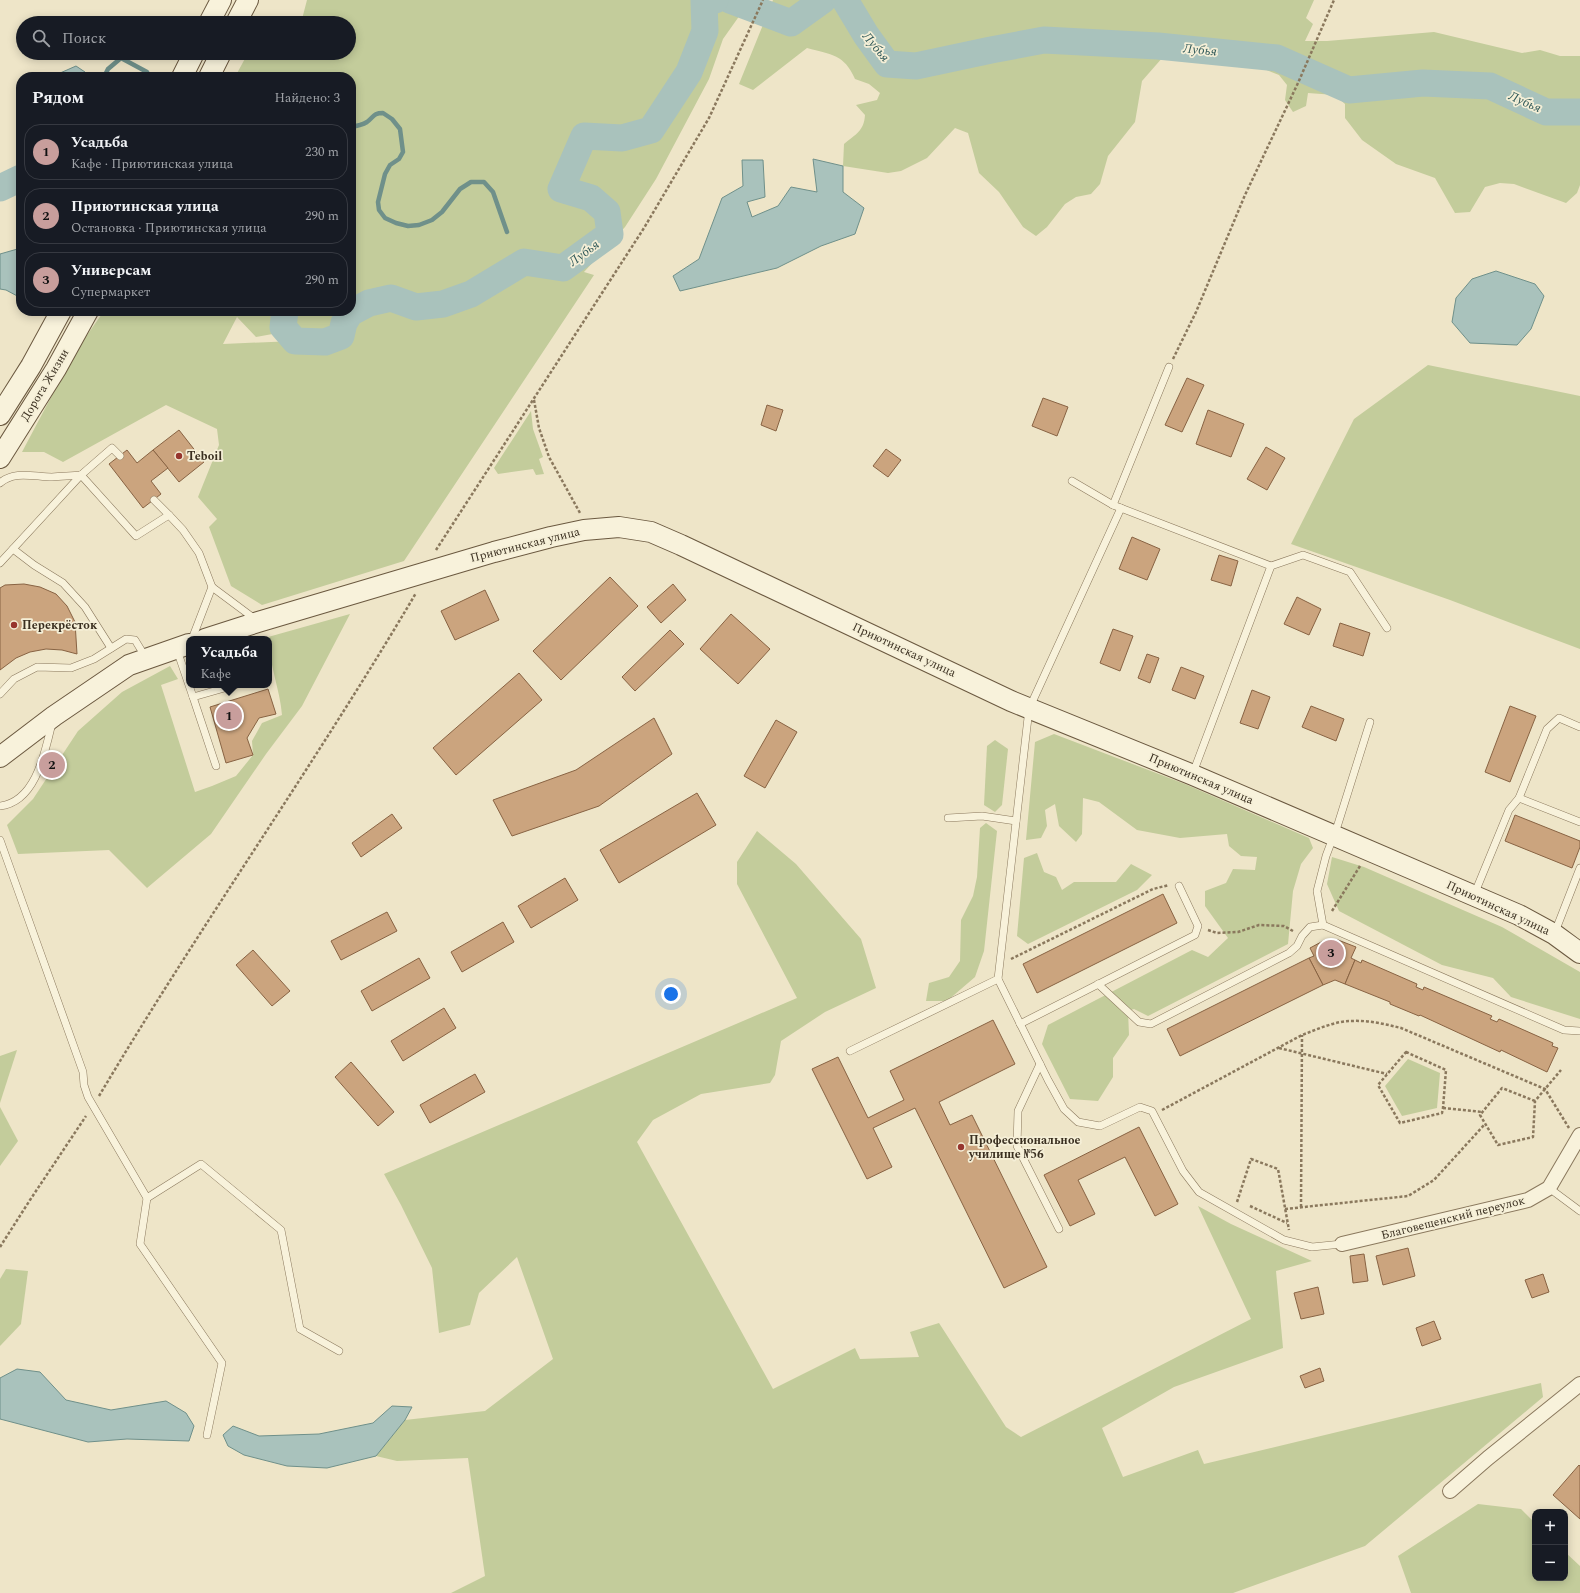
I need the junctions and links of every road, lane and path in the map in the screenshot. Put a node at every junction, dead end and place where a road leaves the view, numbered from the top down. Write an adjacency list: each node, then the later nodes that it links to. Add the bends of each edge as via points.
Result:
1 (221, 0): 5 (street)
2 (248, 0): 6 (street)
3 (763, 0): 14 (path, via 708,118 644,228)
4 (1334, 0): 13 (path, via 1245,195 1196,312)
5 (213, 16)
6 (240, 16)
7 (190, 60): 9 (street)
8 (218, 60): 10 (street)
9 (184, 72)
10 (212, 72)
11 (58, 316): 15 (street, Дорога Жизни)
12 (85, 316): 17 (street, Дорога Жизни, via 56,369)
13 (1169, 367): 22 (lane)
14 (534, 400): 25 (path, via 539,428 549,457); 27 (path)
15 (0, 415)
16 (120, 456): 18 (lane, via 112,448)
17 (0, 458)
18 (81, 475): 20 (lane, via 23,475); 24 (lane, via 136,536); 26 (lane)
19 (1072, 481): 22 (lane)
20 (0, 483)
21 (154, 500): 24 (lane)
22 (1112, 505): 23 (lane)
23 (1121, 508): 29 (lane); 43 (lane)
24 (169, 515): 31 (lane, via 199,553)
25 (582, 517)
26 (13, 549): 28 (lane); 37 (lane, via 63,583 85,607)
27 (435, 551)
28 (0, 563)
29 (1271, 566): 33 (lane, via 1304,555 1350,572); 49 (lane)
30 (418, 586): 80 (path, via 328,735 140,1027)
31 (212, 587): 32 (lane); 34 (lane)
32 (258, 622): 35 (street, Приютинская улица); 43 (street, Приютинская улица, via 551,537 584,530 619,528 651,532 681,545)
33 (1387, 628)
34 (190, 636)
35 (214, 636)
36 (186, 644): 38 (street)
37 (111, 648): 38 (lane, via 126,638 135,640); 41 (lane, via 94,659 72,668 37,667 14,679)
38 (146, 659): 44 (street, via 129,665)
39 (192, 688): 42 (lane)
40 (224, 688): 42 (lane)
41 (0, 694)
42 (193, 697): 48 (lane)
43 (1029, 709): 49 (street, Приютинская улица); 53 (lane)
44 (54, 716): 47 (street); 51 (lane, via 43,762 25,794 9,805)
45 (1370, 722): 55 (lane)
46 (1580, 727): 50 (lane, via 1559,718 1547,728)
47 (0, 756)
48 (216, 766)
49 (1193, 775): 55 (street, Приютинская улица)
50 (1519, 798): 54 (lane); 60 (lane, via 1509,810)
51 (0, 806)
52 (948, 818): 53 (lane, via 982,816)
53 (1016, 821): 66 (lane)
54 (1580, 822)
55 (1334, 835): 60 (street, Приютинская улица); 61 (lane, via 1317,891)
56 (0, 840): 80 (lane, via 84,1072 84,1085)
57 (1361, 865): 61 (path)
58 (1580, 868): 63 (lane)
59 (1179, 886): 62 (lane); 66 (path, via 1166,885 1153,889)
60 (1474, 895): 63 (street, Приютинская улица)
61 (1323, 925): 64 (lane, via 1310,927); 70 (lane, via 1564,1030)
62 (1198, 926): 64 (path, via 1217,933 1238,932 1259,925 1284,926); 68 (lane, via 1195,935)
63 (1554, 934): 65 (street, Приютинская улица)
64 (1302, 936): 68 (lane, via 1289,953 1151,1024 1139,1022)
65 (1580, 953)
66 (1000, 965): 67 (lane)
67 (998, 979): 69 (lane); 73 (lane)
68 (1098, 984): 69 (lane)
69 (1020, 1024): 75 (lane)
70 (1580, 1031)
71 (1302, 1035): 72 (path); 74 (path); 78 (path, via 1350,1020 1376,1022 1401,1028)
72 (1278, 1048): 74 (path); 83 (path)
73 (850, 1051)
74 (1302, 1054): 77 (path); 89 (path)
75 (1040, 1064): 83 (lane, via 1064,1109 1078,1122 1100,1126 1140,1107); 94 (lane, via 1018,1111 1017,1146)
76 (1561, 1070): 78 (path)
77 (1387, 1074): 81 (path, via 1378,1085 1400,1122 1442,1113); 81 (path, via 1406,1052 1446,1070)
78 (1545, 1089): 79 (path); 85 (path)
79 (1535, 1101): 82 (path, via 1502,1088); 84 (path, via 1533,1137 1498,1145)
80 (93, 1106): 87 (lane); 97 (path)
81 (1443, 1108): 82 (path)
82 (1482, 1112): 84 (path, via 1480,1115)
83 (1154, 1114): 92 (lane, via 1183,1172 1199,1192)
84 (1485, 1124): 89 (path, via 1434,1180 1408,1196)
85 (1578, 1137): 86 (street, Благовещенский переулок)
86 (1549, 1188): 91 (lane); 96 (street, Благовещенский переулок, via 1528,1200)
87 (147, 1198): 98 (lane, via 201,1164 281,1230 300,1329); 100 (lane, via 140,1244 222,1363)
88 (1237, 1201): 90 (path, via 1251,1158 1278,1168); 92 (path); 93 (path)
89 (1301, 1207): 90 (path)
90 (1285, 1209): 93 (path)
91 (1580, 1211)
92 (1234, 1212): 95 (lane)
93 (1288, 1223): 95 (path)
94 (1059, 1229)
95 (1291, 1242): 96 (lane, via 1312,1247)
96 (1342, 1244)
97 (0, 1247)
98 (339, 1351)
99 (1580, 1384): 101 (street)
100 (206, 1434)
101 (1450, 1491)

